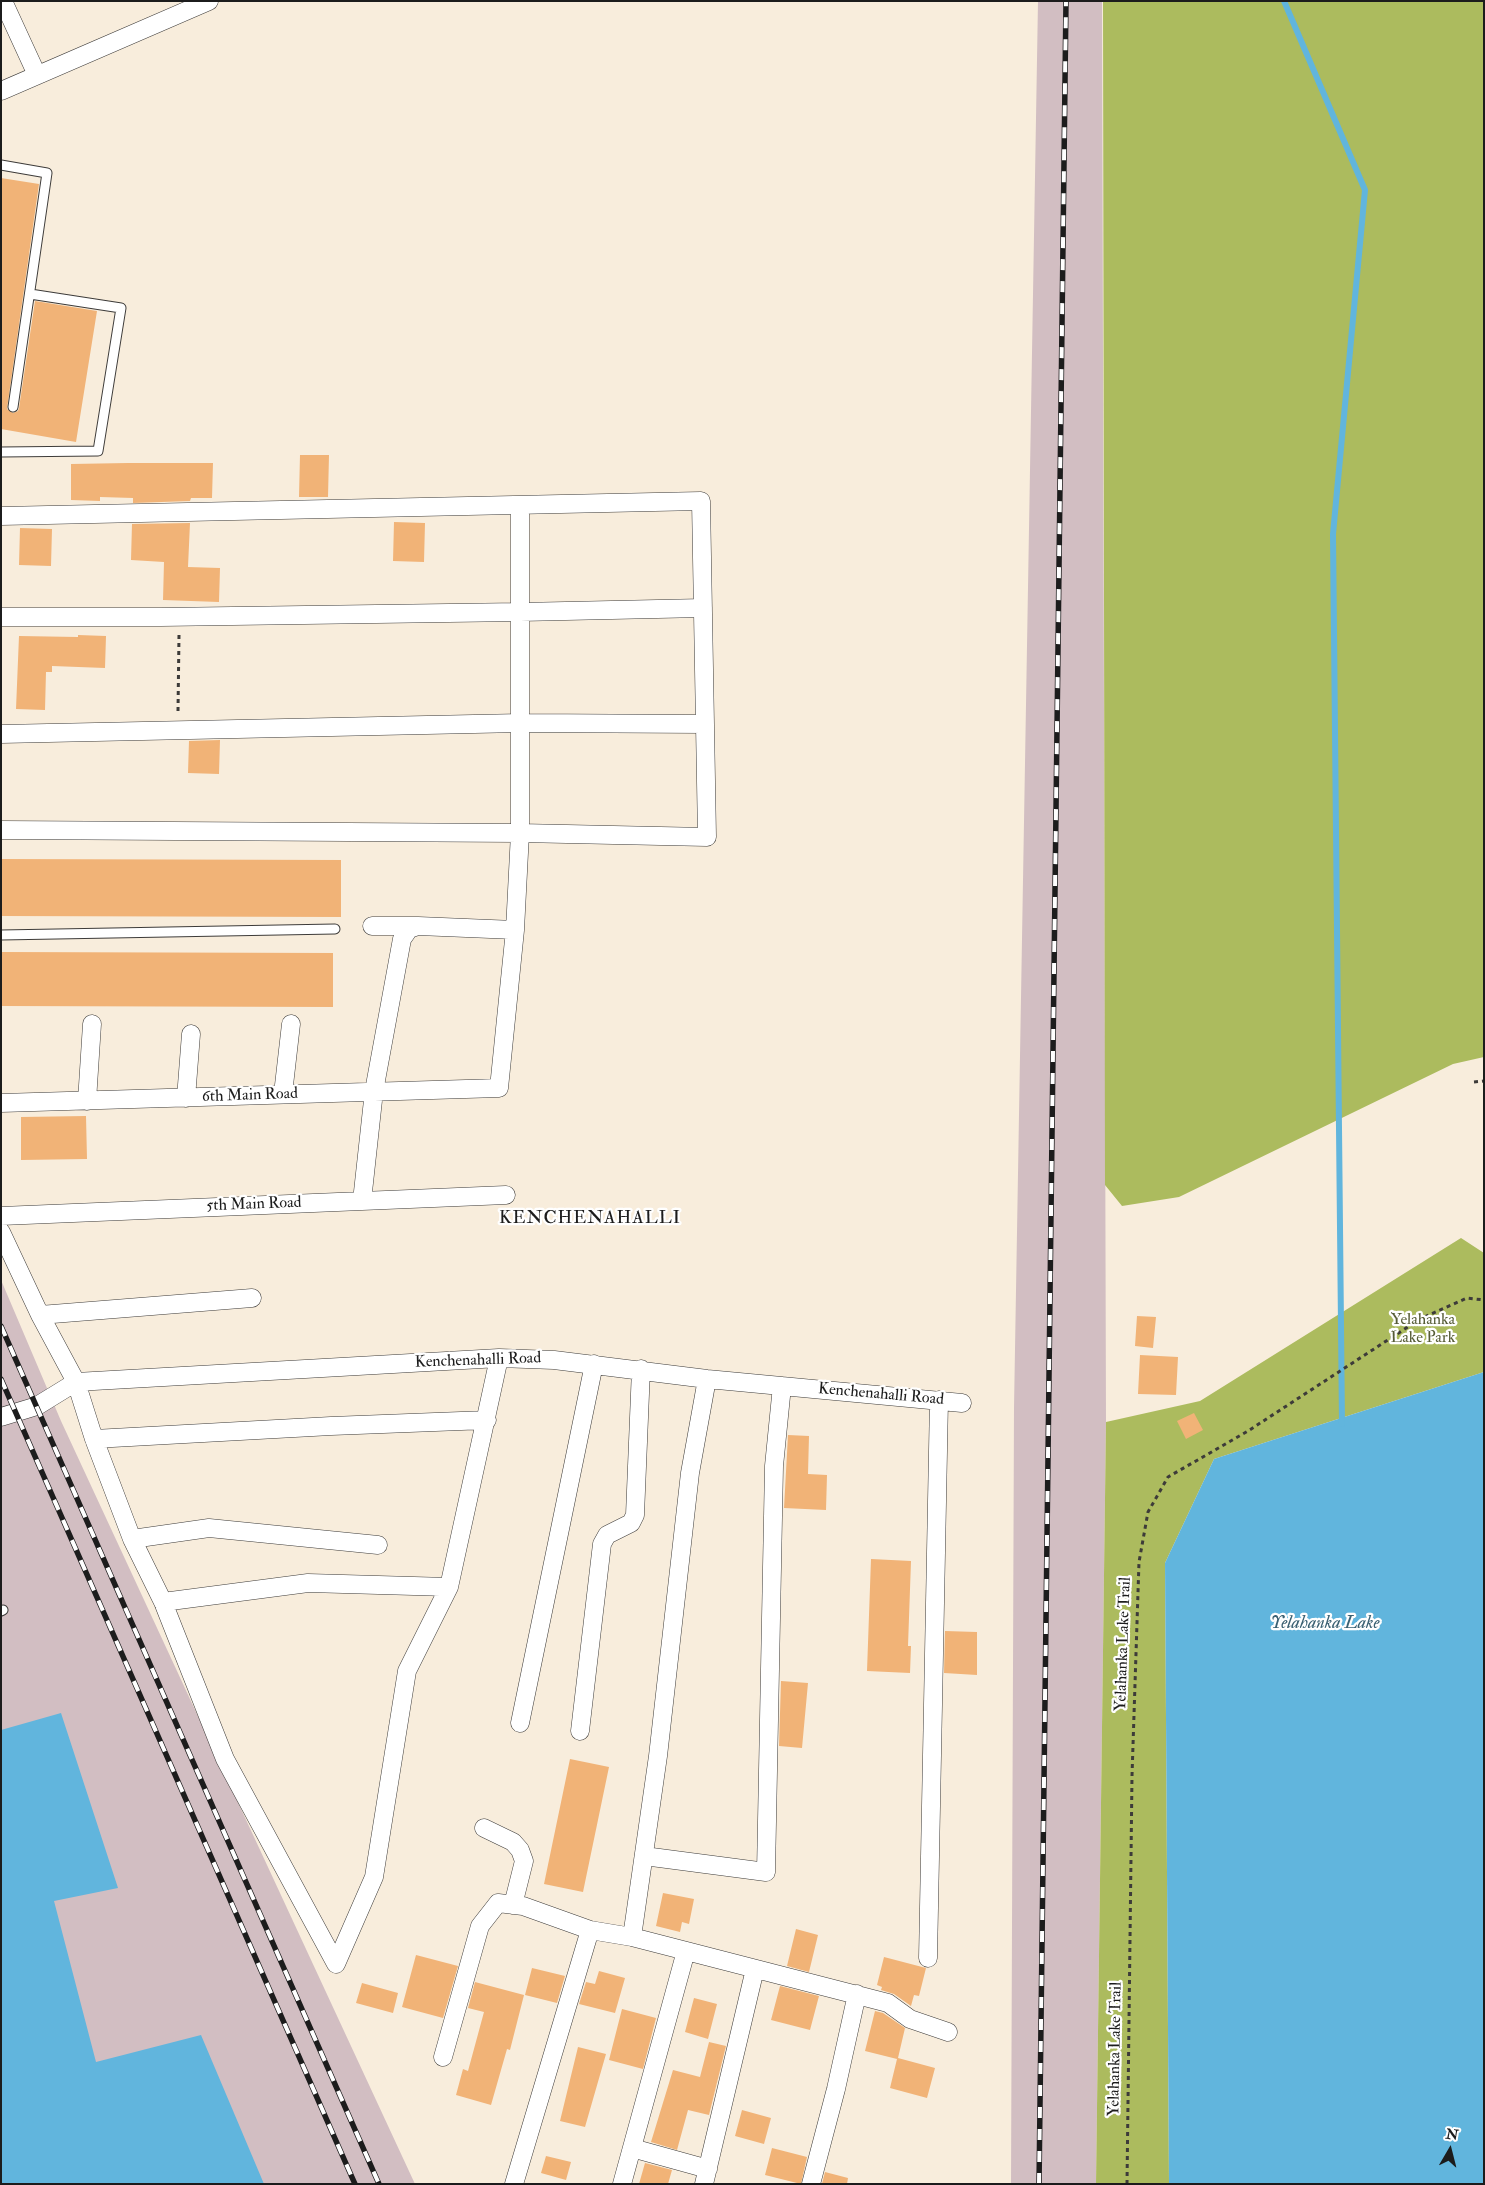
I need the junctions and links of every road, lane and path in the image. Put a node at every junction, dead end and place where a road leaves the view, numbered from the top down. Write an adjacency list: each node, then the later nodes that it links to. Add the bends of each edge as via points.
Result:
1 (4, 1): 3 (street)
2 (209, 1): 3 (street)
3 (37, 75): 4 (street)
4 (1, 91)
5 (1, 165): 6 (lane, via 47,173)
6 (30, 294): 7 (lane); 8 (lane, via 120,308 98,451)
7 (13, 407)
8 (1, 452)
9 (520, 505): 10 (street); 11 (street, via 701,502); 12 (street)
10 (1, 516)
11 (703, 608): 12 (street); 16 (street)
12 (520, 612): 14 (street); 15 (street)
13 (1, 617): 14 (street)
14 (179, 617): 17 (path)
15 (521, 723): 16 (street); 17 (street); 20 (street)
16 (705, 724): 20 (street, via 707,837)
17 (178, 731): 18 (street)
18 (1, 734)
19 (1, 830): 20 (street)
20 (520, 833): 24 (street)
21 (372, 926): 22 (street)
22 (418, 926): 24 (street); 31 (street, via 409,929 402,939)
23 (335, 929): 25 (lane)
24 (516, 930): 31 (street, 6th Main Road, via 499,1088)
25 (1, 935)
26 (92, 1024): 34 (street)
27 (291, 1024): 32 (street)
28 (191, 1034): 33 (street)
29 (1484, 1081): 30 (path)
30 (1474, 1082)
31 (374, 1091): 32 (street, 6th Main Road); 37 (street)
32 (283, 1094): 33 (street, 6th Main Road)
33 (186, 1098): 34 (street, 6th Main Road)
34 (87, 1101): 35 (street, 6th Main Road)
35 (1, 1103)
36 (506, 1195): 37 (street, 5th Main Road)
37 (362, 1201): 38 (street, 5th Main Road)
38 (1, 1216)
39 (1, 1232): 42 (street)
40 (252, 1298): 42 (street)
41 (1484, 1300): 76 (path, Yelahanka Lake Trail, via 1466,1298 1420,1319 1248,1431 1168,1477 1148,1512 1139,1562 1132,1767)
42 (40, 1316): 47 (street)
43 (499, 1358): 44 (street, Kenchenahalli Road); 47 (street, Kenchenahalli Road); 52 (street)
44 (594, 1364): 45 (street, Kenchenahalli Road); 58 (street)
45 (641, 1369): 46 (street, Kenchenahalli Road); 59 (street, via 635,1515 631,1523 607,1535 602,1544)
46 (707, 1379): 48 (street, Kenchenahalli Road); 61 (street, via 690,1473)
47 (76, 1382): 51 (street, Kenchenahalli Road, via 37,1406); 53 (street)
48 (782, 1386): 49 (street, Kenchenahalli Road); 61 (street, via 774,1466 766,1872)
49 (939, 1400): 50 (street, Kenchenahalli Road); 66 (street)
50 (962, 1403)
51 (1, 1418)
52 (487, 1420): 53 (street); 56 (street)
53 (94, 1439): 54 (street)
54 (132, 1539): 55 (street, via 209,1528); 57 (street)
55 (378, 1545)
56 (449, 1587): 57 (street, via 308,1583); 57 (street, via 407,1671 374,1877 336,1964 225,1759)
57 (163, 1602)
58 (520, 1723)
59 (580, 1732)
60 (484, 1828): 62 (street, via 513,1842 520,1850 524,1861)
61 (644, 1856): 64 (street)
62 (513, 1905): 63 (street); 70 (street, via 498,1903 480,1926)
63 (590, 1930): 64 (street); 73 (street)
64 (632, 1937): 65 (street)
65 (686, 1951): 67 (street); 71 (street)
66 (928, 1958)
67 (754, 1969): 68 (street); 72 (street)
68 (857, 1994): 69 (street, via 888,2003 910,2019); 75 (street)
69 (948, 2032)
70 (443, 2057)
71 (632, 2148): 72 (street); 74 (street)
72 (706, 2176)
73 (514, 2184)
74 (622, 2184)
75 (811, 2184)
76 (1128, 2184)

